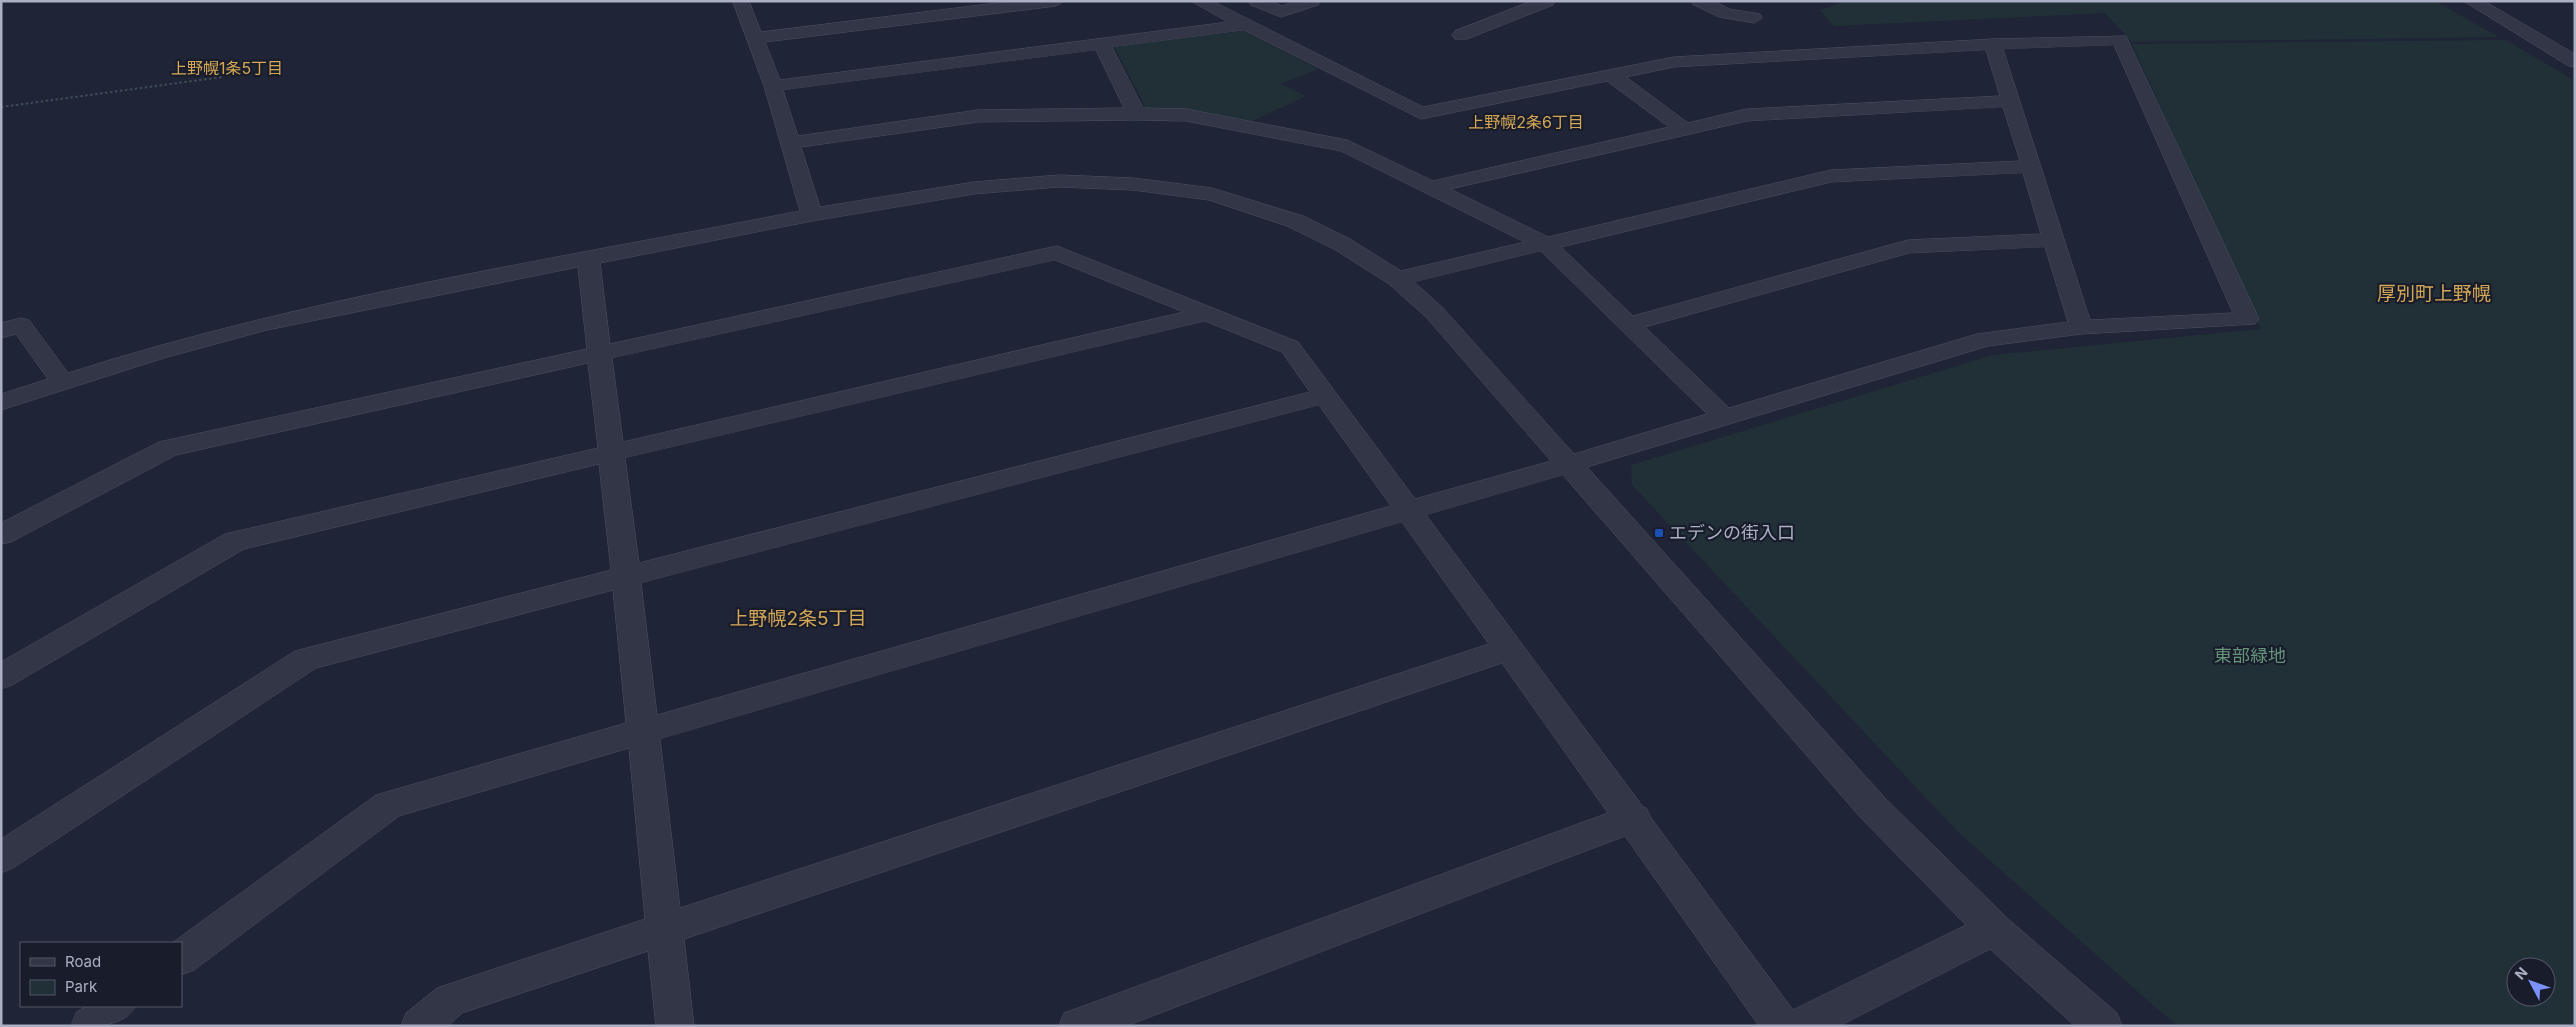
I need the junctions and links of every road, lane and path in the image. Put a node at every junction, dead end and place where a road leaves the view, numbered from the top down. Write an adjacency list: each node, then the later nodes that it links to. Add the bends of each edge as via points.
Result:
1 (742, 1): 13 (street)
2 (1056, 1): 13 (street)
3 (1199, 1): 11 (street)
4 (1257, 1): 5 (street, via 1281,12)
5 (1312, 1)
6 (1547, 1): 12 (street)
7 (1700, 1): 10 (street, via 1725,13)
8 (2472, 1): 17 (street)
9 (2502, 1): 16 (street)
10 (1754, 18)
11 (1245, 25): 14 (street); 18 (street, via 1420,113)
12 (1461, 35)
13 (755, 38): 20 (street)
14 (1102, 44): 20 (street); 23 (street)
15 (1993, 44): 18 (street, via 1674,62); 21 (street); 35 (street, via 2120,40 2247,319)
16 (2575, 44)
17 (2575, 62)
18 (1610, 75): 24 (street)
19 (222, 77): 22 (path)
20 (773, 86): 25 (street)
21 (2009, 101): 24 (street, via 1747,115); 26 (street)
22 (1, 107)
23 (1136, 114): 25 (street, via 978,116); 27 (street, via 1186,114 1347,146)
24 (1683, 128): 27 (street)
25 (790, 143): 28 (street)
26 (2031, 167): 29 (street); 30 (street, via 1830,176)
27 (1432, 187): 30 (street)
28 (812, 215): 31 (street); 32 (street, via 974,188 1059,181 1133,184 1212,194 1295,222 1342,244)
29 (2054, 240): 34 (street, via 1908,247); 35 (street)
30 (1546, 244): 32 (street); 34 (street)
31 (588, 259): 37 (street); 38 (street, via 264,324)
32 (1397, 279): 43 (street, via 1434,312)
33 (1206, 314): 37 (street, via 1057,253); 39 (street, via 1290,347); 42 (street)
34 (1630, 324): 41 (street)
35 (2081, 327): 41 (street, via 1985,339)
36 (1, 331): 38 (street, via 21,325)
37 (600, 353): 42 (street); 45 (street, via 168,448)
38 (62, 382): 40 (street)
39 (1326, 396): 44 (street); 46 (street)
40 (1, 402)
41 (1725, 418): 43 (street)
42 (611, 454): 46 (street); 48 (street, via 235,542)
43 (1568, 464): 44 (street); 53 (street, via 1873,808)
44 (1409, 510): 47 (street); 49 (street)
45 (1, 534)
46 (626, 576): 49 (street); 51 (street, via 306,659)
47 (1509, 649): 50 (street); 52 (street)
48 (1, 677)
49 (642, 733): 52 (street); 54 (street, via 388,806)
50 (1634, 818): 59 (street); 60 (street)
51 (1, 858)
52 (663, 928): 57 (street, via 450,1000); 58 (street)
53 (1994, 929): 61 (street); 62 (street)
54 (182, 957)
55 (116, 1007): 56 (street)
56 (90, 1026)
57 (420, 1026)
58 (675, 1026)
59 (1078, 1026)
60 (1782, 1026)
61 (1800, 1026)
62 (2103, 1026)

